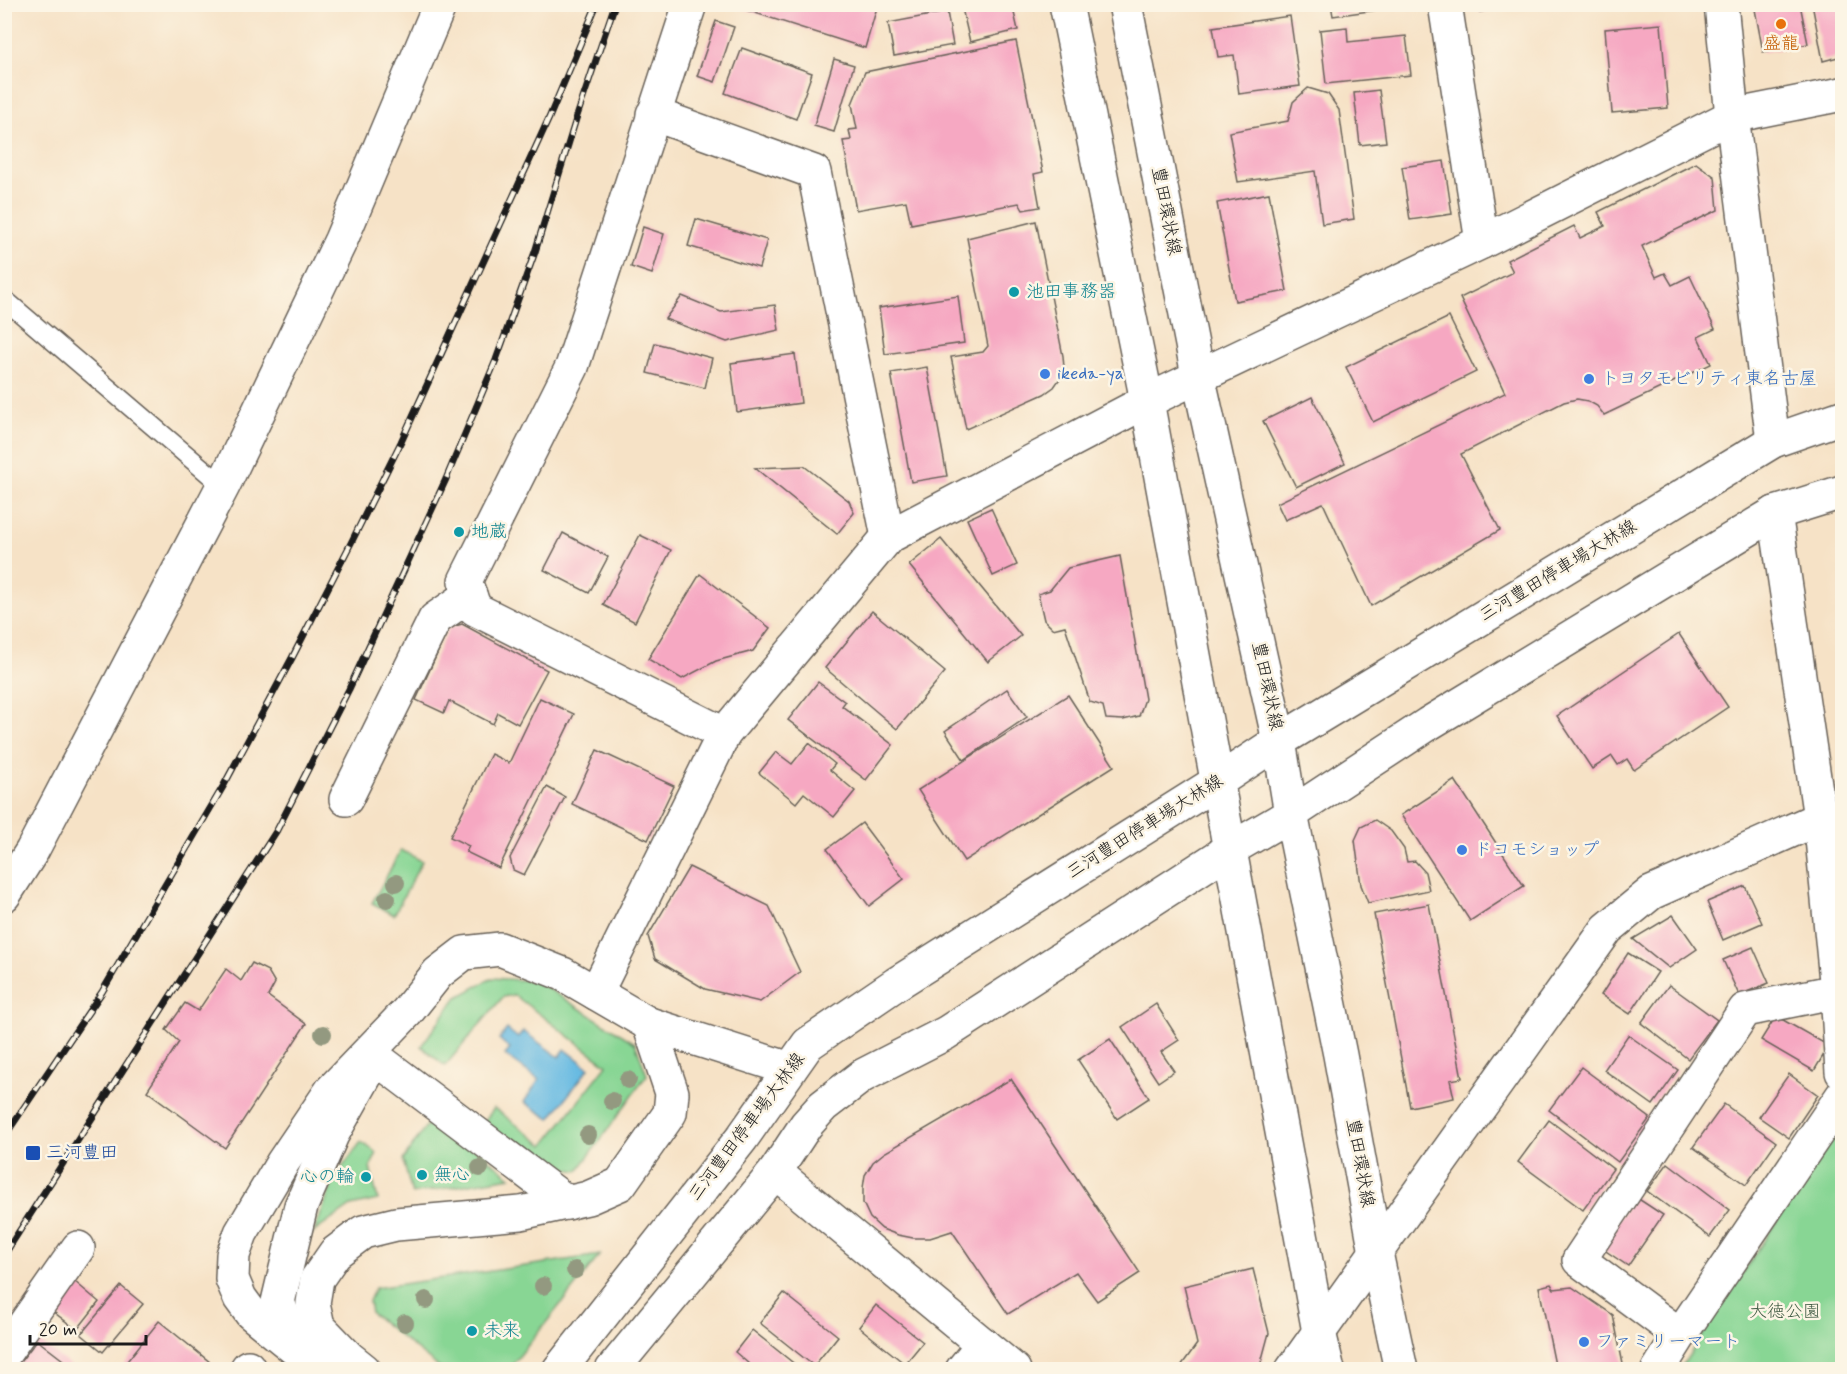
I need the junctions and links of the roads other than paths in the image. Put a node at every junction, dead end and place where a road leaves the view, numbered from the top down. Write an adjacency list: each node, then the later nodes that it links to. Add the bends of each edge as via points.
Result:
1 (440, 4): 16 (street, via 340,240)
2 (690, 4): 8 (street)
3 (1066, 4): 13 (street)
4 (1125, 4): 12 (street, 豊田環状線)
5 (1445, 4): 10 (street)
6 (1721, 4): 9 (street)
7 (1842, 93): 9 (street)
8 (653, 114): 19 (street, via 814,172); 20 (street, via 572,367 465,581)
9 (1732, 116): 10 (street); 15 (street)
10 (1482, 242): 12 (street)
11 (4, 299): 16 (lane)
12 (1198, 375): 13 (street); 22 (street, 豊田環状線)
13 (1147, 401): 19 (street); 23 (street)
14 (1842, 417): 15 (street, 三河豊田停車場大林線)
15 (1773, 441): 22 (street, 三河豊田停車場大林線)
16 (223, 486): 28 (street, via 32,851)
17 (1842, 492): 18 (street)
18 (1775, 513): 25 (street, via 1428,724); 26 (street)
19 (888, 537): 21 (street)
20 (470, 595): 21 (street, via 475,609); 24 (street, via 435,619)
21 (724, 734): 30 (street)
22 (1279, 741): 23 (street, 三河豊田停車場大林線); 25 (street, 豊田環状線)
23 (1217, 782): 27 (street); 34 (street, 三河豊田停車場大林線, via 896,984 808,1044)
24 (346, 799)
25 (1291, 814): 27 (street); 40 (street, 豊田環状線)
26 (1831, 817): 29 (street); 40 (street, via 1651,892 1607,929)
27 (1229, 850): 37 (street, via 946,1034 862,1076 823,1106); 41 (street)
28 (4, 895)
29 (1837, 991): 35 (street); 42 (street, via 1745,1010 1579,1260)
30 (596, 993): 31 (street, via 563,974 500,949 464,953 438,974); 32 (street)
31 (407, 1012): 33 (street); 44 (street, via 331,1091 283,1162 241,1233 233,1256 232,1279 240,1298 251,1313)
32 (649, 1024): 34 (street); 38 (street, via 672,1093 670,1113 620,1184)
33 (376, 1058): 38 (street); 44 (street, via 332,1136 301,1206 278,1302)
34 (790, 1069): 48 (street, 三河豊田停車場大林線, via 742,1138)
35 (1842, 1072)
36 (1842, 1096): 42 (street)
37 (775, 1172): 43 (street); 49 (street)
38 (568, 1203): 47 (street, via 521,1213 396,1224 363,1232 335,1253 317,1279 313,1304 318,1326)
39 (78, 1248): 45 (street)
40 (1376, 1253): 41 (street); 54 (street, 豊田環状線)
41 (1319, 1332): 52 (street); 53 (street)
42 (1680, 1335): 55 (street)
43 (983, 1344): 50 (street); 51 (street)
44 (295, 1348): 46 (street)
45 (4, 1354)
46 (321, 1370)
47 (364, 1370)
48 (559, 1370)
49 (612, 1370)
50 (962, 1370)
51 (1014, 1370)
52 (1292, 1370)
53 (1328, 1370)
54 (1401, 1370)
55 (1658, 1370)

